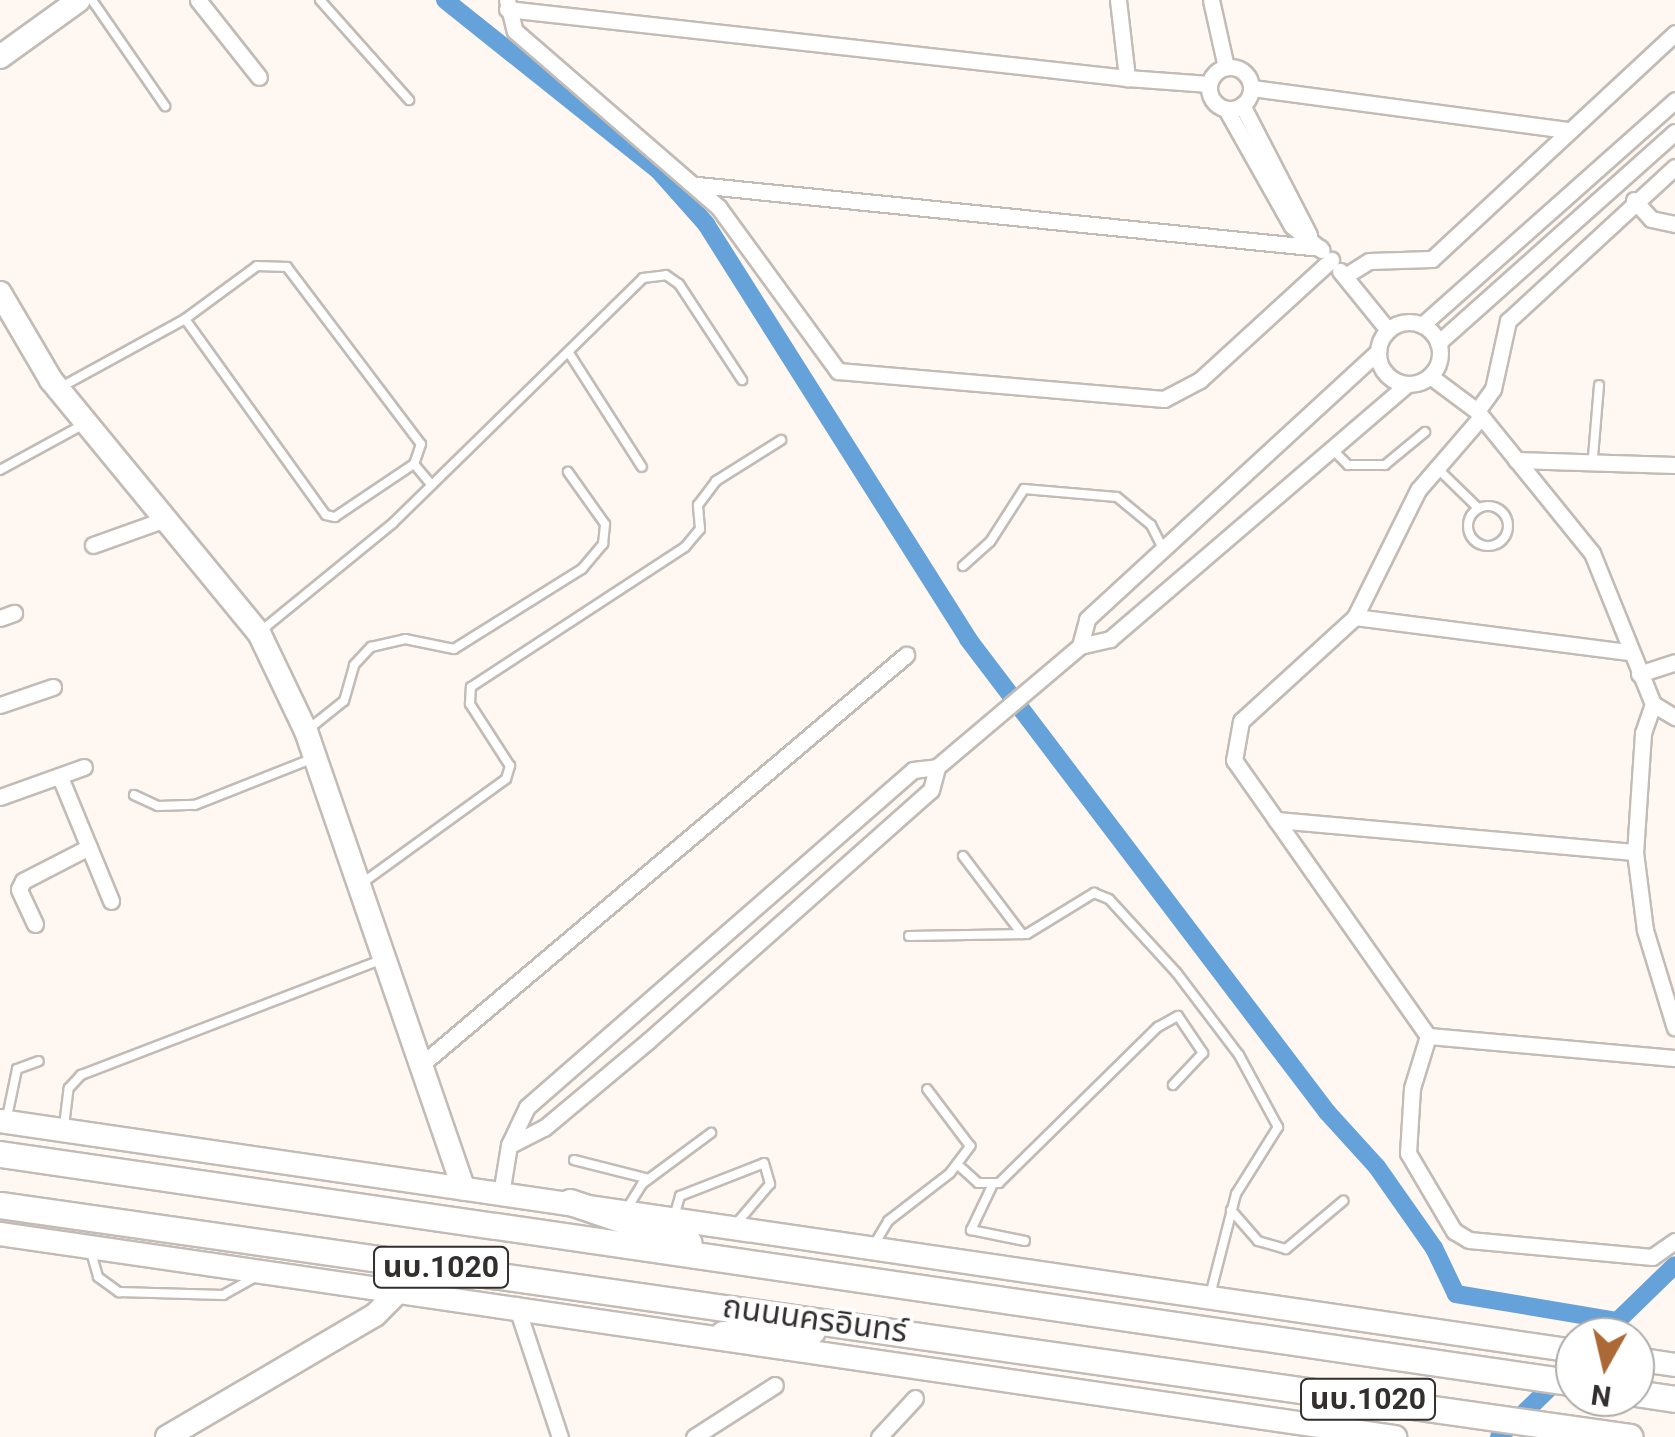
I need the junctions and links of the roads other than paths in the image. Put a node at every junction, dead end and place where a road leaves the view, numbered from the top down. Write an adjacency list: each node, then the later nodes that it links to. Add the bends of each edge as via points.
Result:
1 (79, 0): 9 (main road)
2 (92, 0): 17 (lane)
3 (198, 0): 11 (street)
4 (320, 0): 15 (lane)
5 (1118, 0): 12 (street)
6 (1212, 0): 10 (street)
7 (507, 5): 12 (street); 23 (street, via 515,31)
8 (1675, 33): 19 (street)
9 (0, 57)
10 (1226, 67): 13 (street); 14 (street, via 1242,70)
11 (258, 77)
12 (1127, 78): 13 (street)
13 (1209, 84): 18 (street, via 1212,100)
14 (1252, 88): 18 (street); 19 (street)
15 (409, 100)
16 (1675, 100): 22 (street)
17 (165, 106)
18 (1234, 107): 27 (street)
19 (1567, 130): 28 (street, via 1432,259 1369,261)
20 (1675, 132): 24 (street)
21 (1675, 168): 25 (street)
22 (1590, 175): 24 (street); 31 (street)
23 (697, 184): 27 (street); 27 (street, via 832,367 851,374 1164,399 1200,380)
24 (1607, 193): 33 (street)
25 (1634, 200): 26 (street, via 1651,219); 41 (street, via 1508,321 1493,389)
26 (1675, 224)
27 (1326, 254): 28 (street)
28 (1345, 276): 32 (street)
29 (0, 293): 40 (main road)
30 (185, 319): 40 (lane); 49 (lane, via 326,516 335,517); 49 (lane, via 256,266 287,267 421,444)
31 (1422, 325): 32 (street); 33 (street)
32 (1388, 330): 34 (street)
33 (1438, 343): 36 (street)
34 (1378, 352): 38 (street, via 1386,374); 46 (street)
35 (568, 353): 37 (lane, via 643,278 666,275); 52 (lane); 56 (lane)
36 (1430, 376): 38 (street); 41 (street)
37 (742, 380)
38 (1407, 384): 45 (street)
39 (1599, 385): 47 (lane)
40 (57, 388): 42 (main road)
41 (1479, 414): 48 (street); 51 (street)
42 (86, 423): 53 (lane); 58 (main road)
43 (1425, 432): 45 (lane, via 1385,465 1348,465)
44 (781, 440): 87 (lane, via 716,481 698,506 700,529 685,547 470,687 470,704 510,766 506,780)
45 (1331, 448): 55 (street)
46 (1274, 451): 55 (street); 60 (street)
47 (1593, 458): 48 (street); 50 (street)
48 (1516, 460): 66 (street, via 1592,553)
49 (414, 464): 56 (lane)
50 (1675, 465)
51 (1436, 466): 57 (lane); 63 (street)
52 (642, 468)
53 (0, 470)
54 (568, 472): 74 (lane, via 605,524 602,544 582,569 454,649 405,639 372,647 354,666 344,701)
55 (1297, 476): 62 (street)
56 (431, 484): 64 (lane)
57 (1478, 508): 57 (lane, via 1494,506 1506,515 1508,531 1499,544 1483,546 1470,536)
58 (163, 520): 59 (street); 64 (main road)
59 (94, 545)
60 (1162, 547): 61 (lane, via 1151,524 1117,497 1024,489 990,542); 62 (street); 65 (street, via 1086,619)
61 (963, 566)
62 (1186, 572): 65 (street, via 1110,639)
63 (1355, 617): 66 (street); 81 (street, via 1241,721 1234,760)
64 (259, 633): 74 (main road)
65 (1080, 646): 77 (street)
66 (1629, 652): 69 (street)
67 (906, 655): 99 (street)
68 (1675, 662): 69 (street)
69 (1638, 674): 71 (street)
70 (53, 686): 72 (street)
71 (1653, 704): 73 (street); 83 (street, via 1643,733)
72 (0, 705)
73 (1675, 717)
74 (306, 731): 75 (main road)
75 (315, 757): 79 (lane, via 194,804 158,806); 87 (main road)
76 (84, 767): 78 (street)
77 (937, 767): 85 (street, via 912,770); 86 (street, via 931,790)
78 (60, 777): 80 (street); 82 (street)
79 (134, 795)
80 (0, 797)
81 (1276, 820): 83 (street); 95 (street)
82 (89, 846): 88 (street); 89 (street, via 23,881)
83 (1635, 852): 94 (street, via 1644,930)
84 (962, 856): 90 (lane)
85 (810, 861): 86 (street); 93 (street)
86 (828, 881): 96 (street)
87 (358, 887): 92 (main road)
88 (111, 901)
89 (35, 924)
90 (1022, 934): 91 (lane); 119 (lane, via 1102,894 1239,1055 1278,1127)
91 (909, 936)
92 (381, 960): 99 (main road); 105 (lane, via 82,1076 69,1088)
93 (630, 1021): 96 (street); 100 (street)
94 (1675, 1028)
95 (1428, 1036): 97 (street); 123 (street, via 1412,1088 1408,1154 1454,1231 1469,1240 1652,1257)
96 (648, 1041): 103 (street)
97 (1675, 1058)
98 (39, 1060): 104 (lane, via 17,1070)
99 (422, 1064): 113 (main road)
100 (565, 1075): 103 (street); 107 (street, via 527,1107)
101 (1173, 1085): 112 (lane, via 1203,1053 1178,1016 1158,1027)
102 (927, 1089): 110 (lane, via 970,1137)
103 (582, 1096): 107 (street)
104 (3, 1122): 105 (main road, นบ.1020)
105 (63, 1130): 113 (main road, นบ.1020)
106 (711, 1133): 111 (lane)
107 (509, 1145): 114 (street)
108 (0, 1154): 127 (main road, ถนนนครอินทร์ / นบ.1020)
109 (574, 1160): 111 (lane)
110 (957, 1164): 112 (lane); 125 (lane, via 888,1221)
111 (649, 1180): 118 (lane)
112 (992, 1186): 124 (lane, via 971,1230)
113 (464, 1189): 114 (main road, นบ.1020)
114 (501, 1194): 116 (main road, นบ.1020)
115 (1343, 1201): 119 (lane, via 1286,1249 1258,1241)
116 (570, 1202): 118 (main road, นบ.1020); 127 (main road)
117 (0, 1205): 132 (main road, ถนนนครอินทร์ / นบ.1020)
118 (626, 1210): 120 (main road, นบ.1020)
119 (1231, 1210): 130 (lane)
120 (674, 1217): 121 (main road, นบ.1020); 121 (lane, via 680,1196 764,1164 770,1184)
121 (734, 1226): 125 (main road, นบ.1020)
122 (0, 1234): 126 (main road, ถนนนครอินทร์ / นบ.1020)
123 (1675, 1240)
124 (1025, 1241)
125 (873, 1246): 130 (main road, นบ.1020)
126 (90, 1247): 128 (main road, ถนนนครอินทร์ / นบ.1020); 128 (lane, via 98,1278 120,1292 223,1295)
127 (752, 1264): 135 (main road, ถนนนครอินทร์ / นบ.1020)
128 (264, 1269): 129 (main road, ถนนนครอินทร์ / นบ.1020)
129 (401, 1288): 131 (main road, ถนนนครอินทร์ / นบ.1020); 140 (main road, via 375,1315)
130 (1210, 1295): 134 (main road, นบ.1020)
131 (516, 1305): 133 (main road, ถนนนครอินทร์ / นบ.1020); 139 (street)
132 (882, 1328): 133 (main road); 145 (main road, ถนนนครอินทร์ / นบ.1020)
133 (723, 1334): 138 (main road, ถนนนครอินทร์ / นบ.1020)
134 (1555, 1348)
135 (1555, 1380)
136 (775, 1385): 142 (street)
137 (914, 1398): 143 (street)
138 (1298, 1429): 144 (main road, ถนนนครอินทร์ / นบ.1020)
139 (558, 1433): 141 (street)
140 (167, 1437)
141 (540, 1437)
142 (694, 1437)
143 (879, 1437)
144 (1395, 1437)
145 (1630, 1437)

